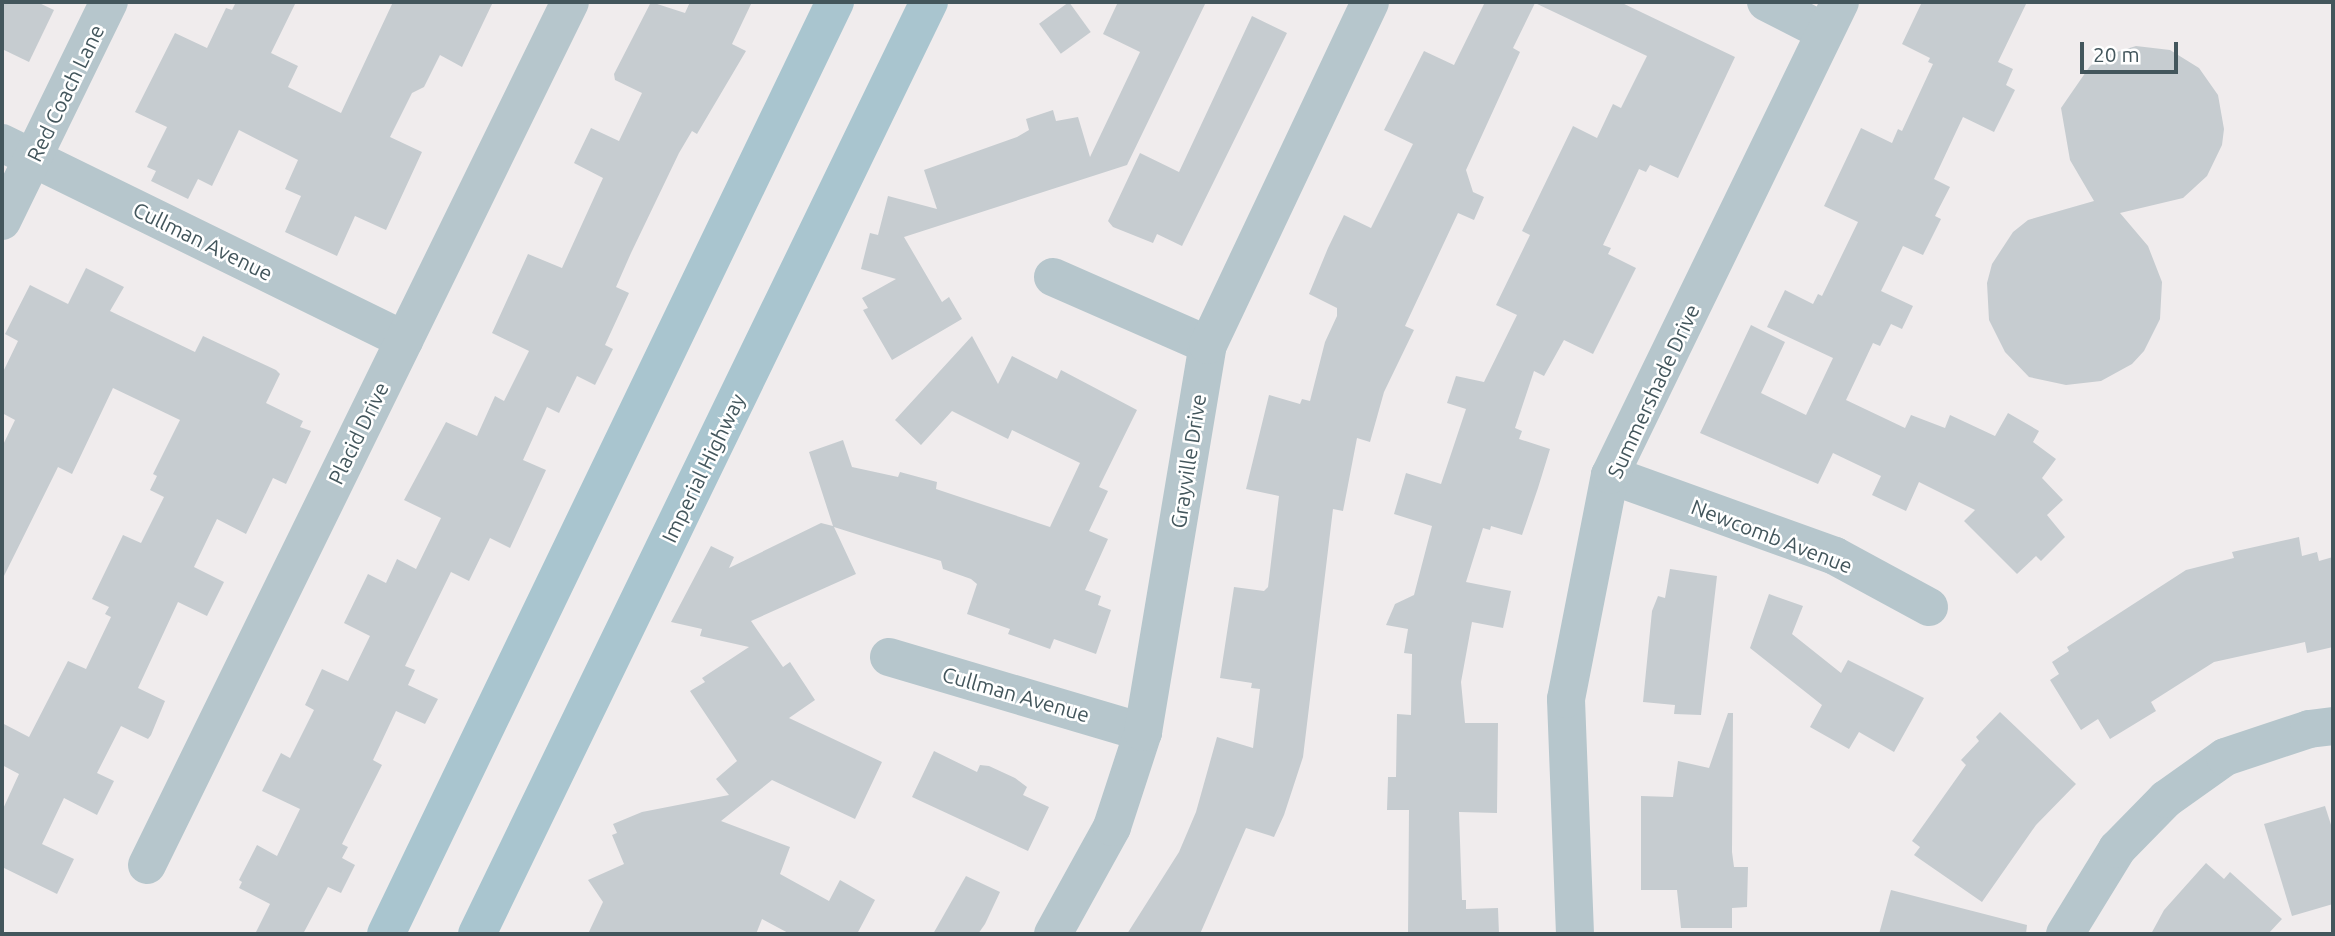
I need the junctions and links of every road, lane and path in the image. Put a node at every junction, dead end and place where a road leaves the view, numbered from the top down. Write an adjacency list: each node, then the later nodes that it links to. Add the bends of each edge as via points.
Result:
1 (109, 2): 8 (street, Red Coach Lane)
2 (570, 2): 11 (street, Placid Drive)
3 (835, 2): 19 (main road)
4 (929, 2): 20 (main road, Imperial Highway)
5 (1370, 2): 12 (street, Grayville Drive)
6 (1766, 2): 7 (street)
7 (1832, 17): 13 (street, Summershade Drive)
8 (17, 150): 9 (street, Red Coach Lane); 11 (street, Cullman Avenue)
9 (2, 221)
10 (1053, 277): 12 (street)
11 (404, 340): 18 (street, Placid Drive)
12 (1208, 345): 17 (street, Grayville Drive)
13 (1610, 475): 14 (street, Newcomb Avenue, via 1835,556); 22 (street, Summershade Drive, via 1566,699)
14 (1929, 607)
15 (889, 657): 17 (street, Cullman Avenue)
16 (2333, 726): 23 (street, via 2309,729 2225,757 2166,799 2117,849)
17 (1143, 732): 21 (street, Grayville Drive, via 1112,827)
18 (147, 865)
19 (386, 934)
20 (477, 934)
21 (1053, 934)
22 (1575, 934)
23 (2065, 934)

